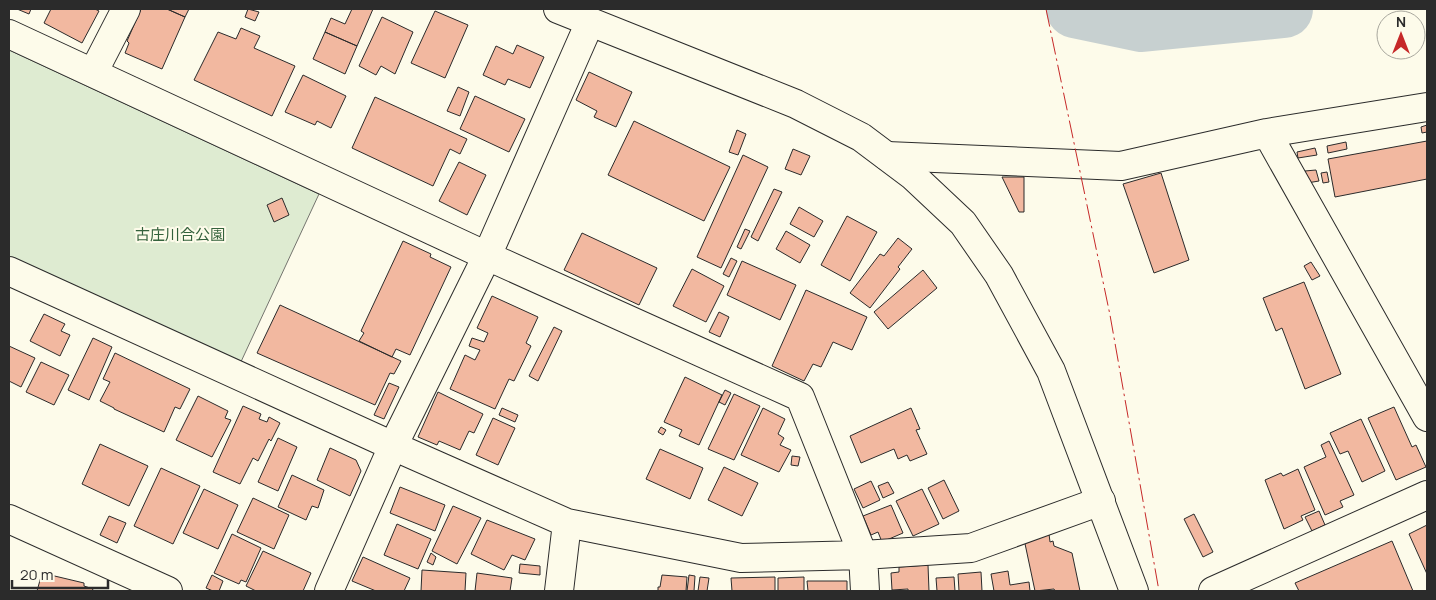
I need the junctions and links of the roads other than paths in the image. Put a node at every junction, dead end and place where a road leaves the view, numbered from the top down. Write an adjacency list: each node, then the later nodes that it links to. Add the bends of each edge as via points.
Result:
1 (126, 9): 5 (street)
2 (558, 9): 3 (street)
3 (590, 22): 8 (street, via 796,104 861,137); 9 (street)
4 (9, 34): 5 (street)
5 (93, 73): 9 (street)
6 (1427, 107): 7 (street)
7 (1267, 133): 8 (street, via 1121,166); 11 (street)
8 (887, 156): 14 (street, via 963,223 999,275 1051,371)
9 (487, 256): 12 (street); 17 (street, via 800,397)
10 (9, 271): 12 (street)
11 (1427, 417)
12 (393, 446): 16 (street); 19 (street)
13 (1427, 495): 23 (street)
14 (1101, 501): 17 (street, via 971,548); 22 (street)
15 (9, 519): 18 (street)
16 (567, 523): 17 (street, via 741,558); 20 (street)
17 (864, 554): 21 (street)
18 (168, 591)
19 (329, 591)
20 (559, 591)
21 (865, 591)
22 (1134, 591)
23 (1213, 591)

